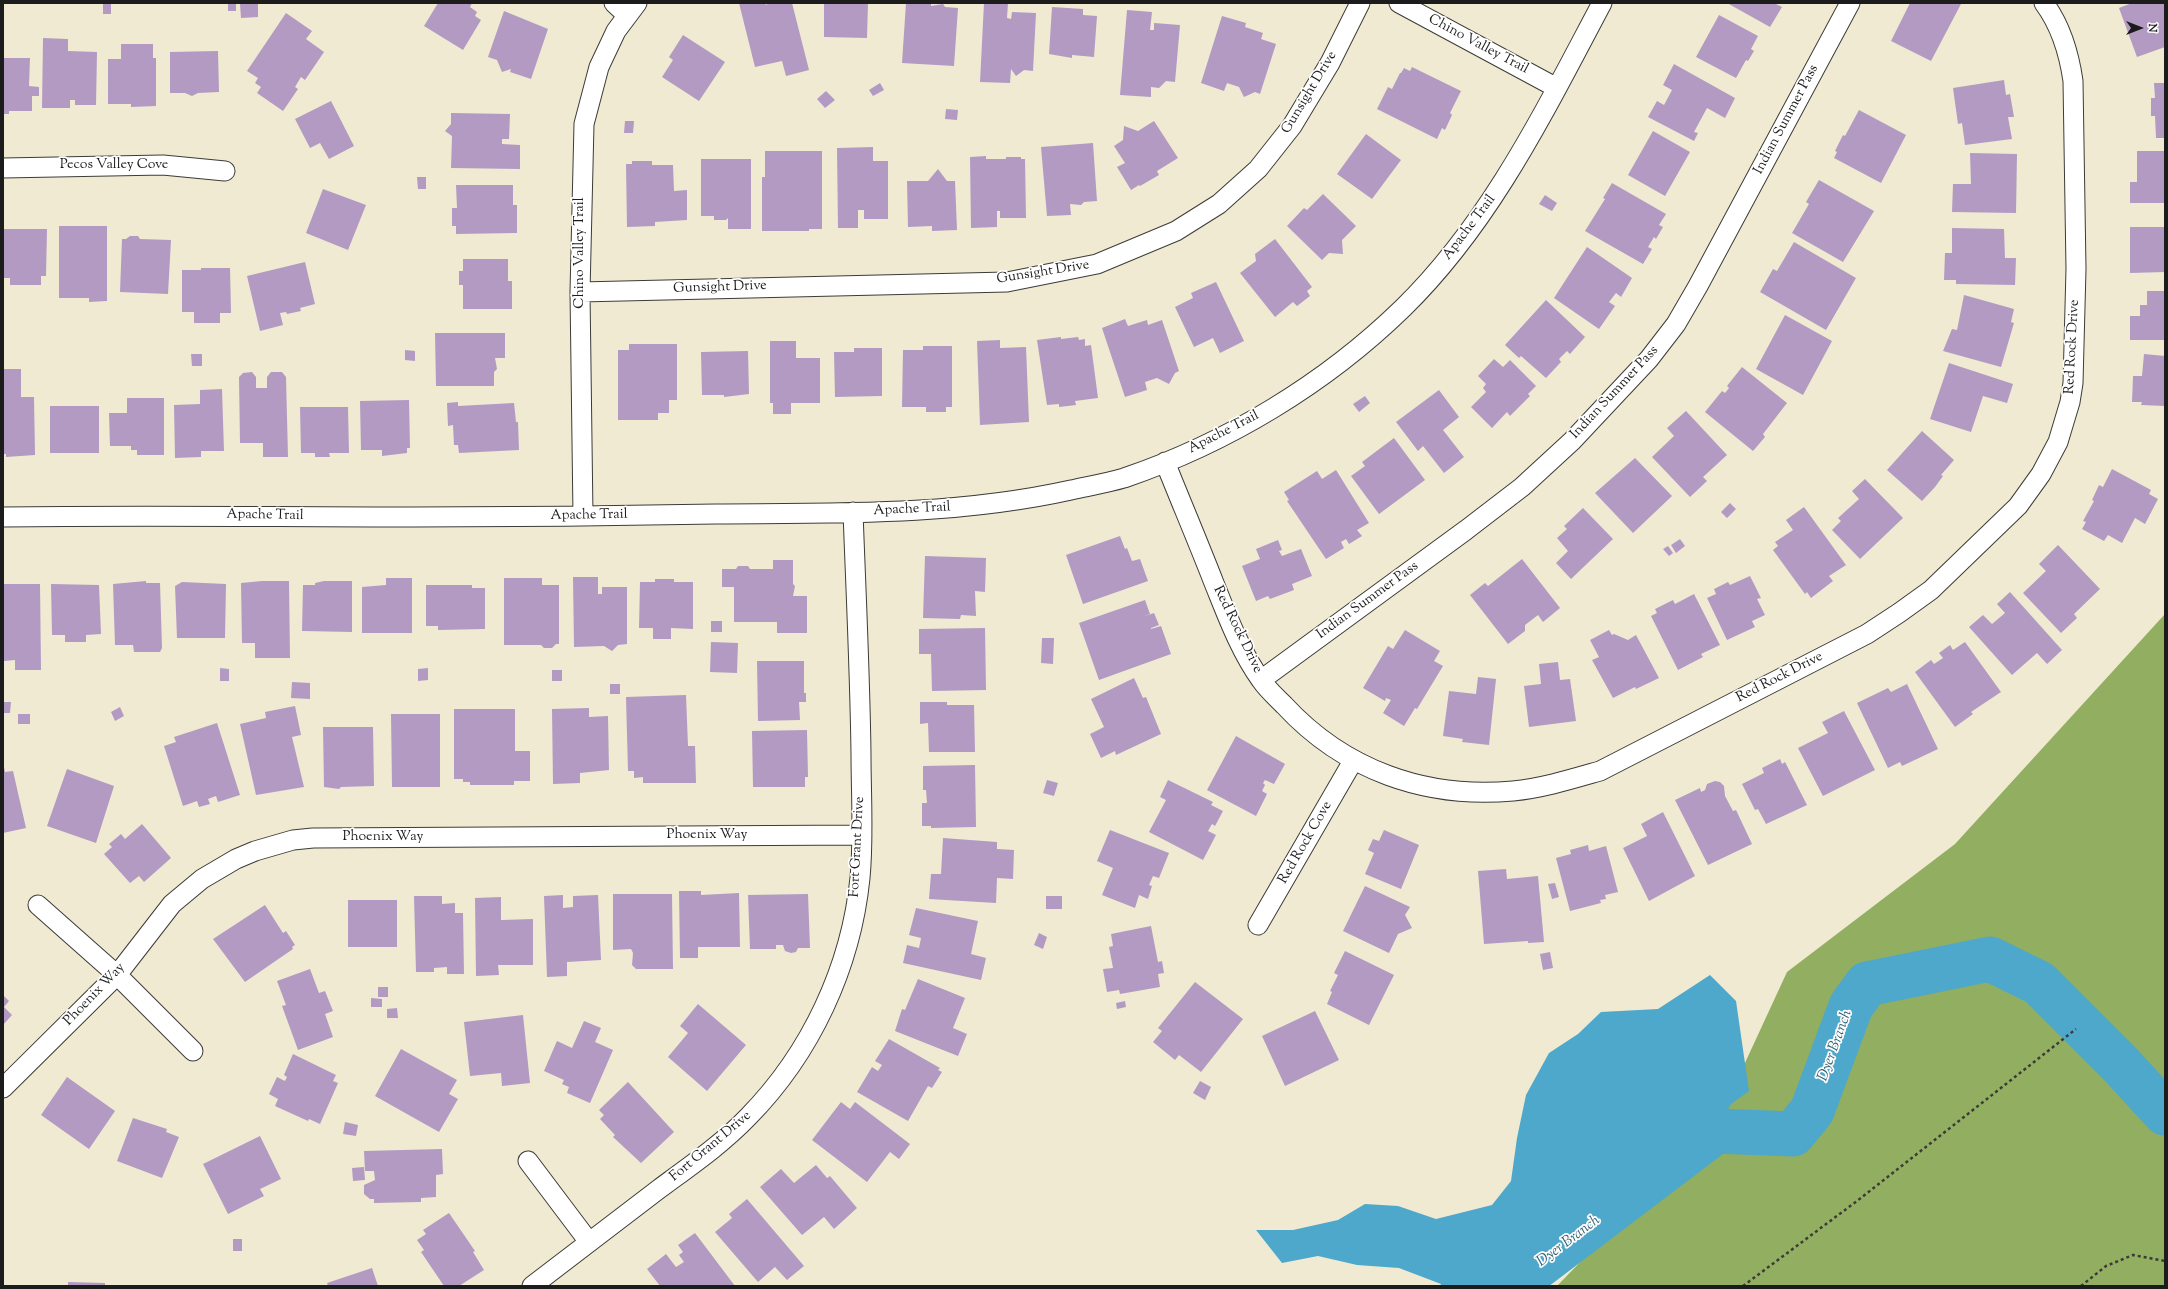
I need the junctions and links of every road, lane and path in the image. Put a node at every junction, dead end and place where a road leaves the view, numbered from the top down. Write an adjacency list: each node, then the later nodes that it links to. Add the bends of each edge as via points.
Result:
1 (1360, 3): 10 (street, Gunsight Drive, via 1330,63 1292,126 1258,169 1219,204 1176,231 1097,264 1007,282)
2 (1399, 3): 7 (street, Chino Valley Trail)
3 (1602, 3): 7 (street, Apache Trail)
4 (1850, 3): 15 (street, Indian Summer Pass, via 1698,286 1676,324 1649,360 1572,441 1522,487)
5 (2044, 3): 16 (street, Red Rock Drive, via 2060,30 2074,81 2076,269 2073,383 2058,442 2041,474 2018,506 1931,590 1867,634 1600,771 1557,784 1512,791 1467,791 1402,781)
6 (626, 7): 10 (street, Chino Valley Trail, via 599,67 584,124)
7 (1556, 88): 11 (street, Apache Trail, via 1510,172 1479,219 1404,307 1341,362 1280,403 1222,438)
8 (3, 168): 9 (street, Pecos Valley Cove, via 162,165)
9 (225, 171)
10 (580, 292): 13 (street, Chino Valley Trail)
11 (1165, 462): 12 (street, Apache Trail, via 1120,479 1032,498 942,509); 15 (street, Red Rock Drive, via 1232,628)
12 (852, 512): 13 (street, Apache Trail); 17 (street, Fort Grant Drive, via 861,730)
13 (583, 516): 14 (street, Apache Trail)
14 (3, 517)
15 (1261, 680): 16 (street, Red Rock Drive, via 1300,723 1325,744)
16 (1353, 761): 19 (street, Red Rock Cove)
17 (862, 835): 20 (street, Phoenix Way, via 293,840 236,859 202,879 172,904); 25 (street, Fort Grant Drive, via 858,885 841,966 824,1007 803,1047 777,1084 748,1118 715,1148)
18 (38, 905): 20 (street)
19 (1258, 926)
20 (117, 975): 22 (street); 23 (street, Phoenix Way)
21 (2076, 1029): 28 (path, via 1857,1201)
22 (193, 1051)
23 (3, 1088)
24 (528, 1161): 25 (street)
25 (590, 1242): 27 (street, Fort Grant Drive)
26 (2165, 1261): 29 (path, via 2133,1255 2106,1266)
27 (532, 1286)
28 (1742, 1286)
29 (2081, 1286)

